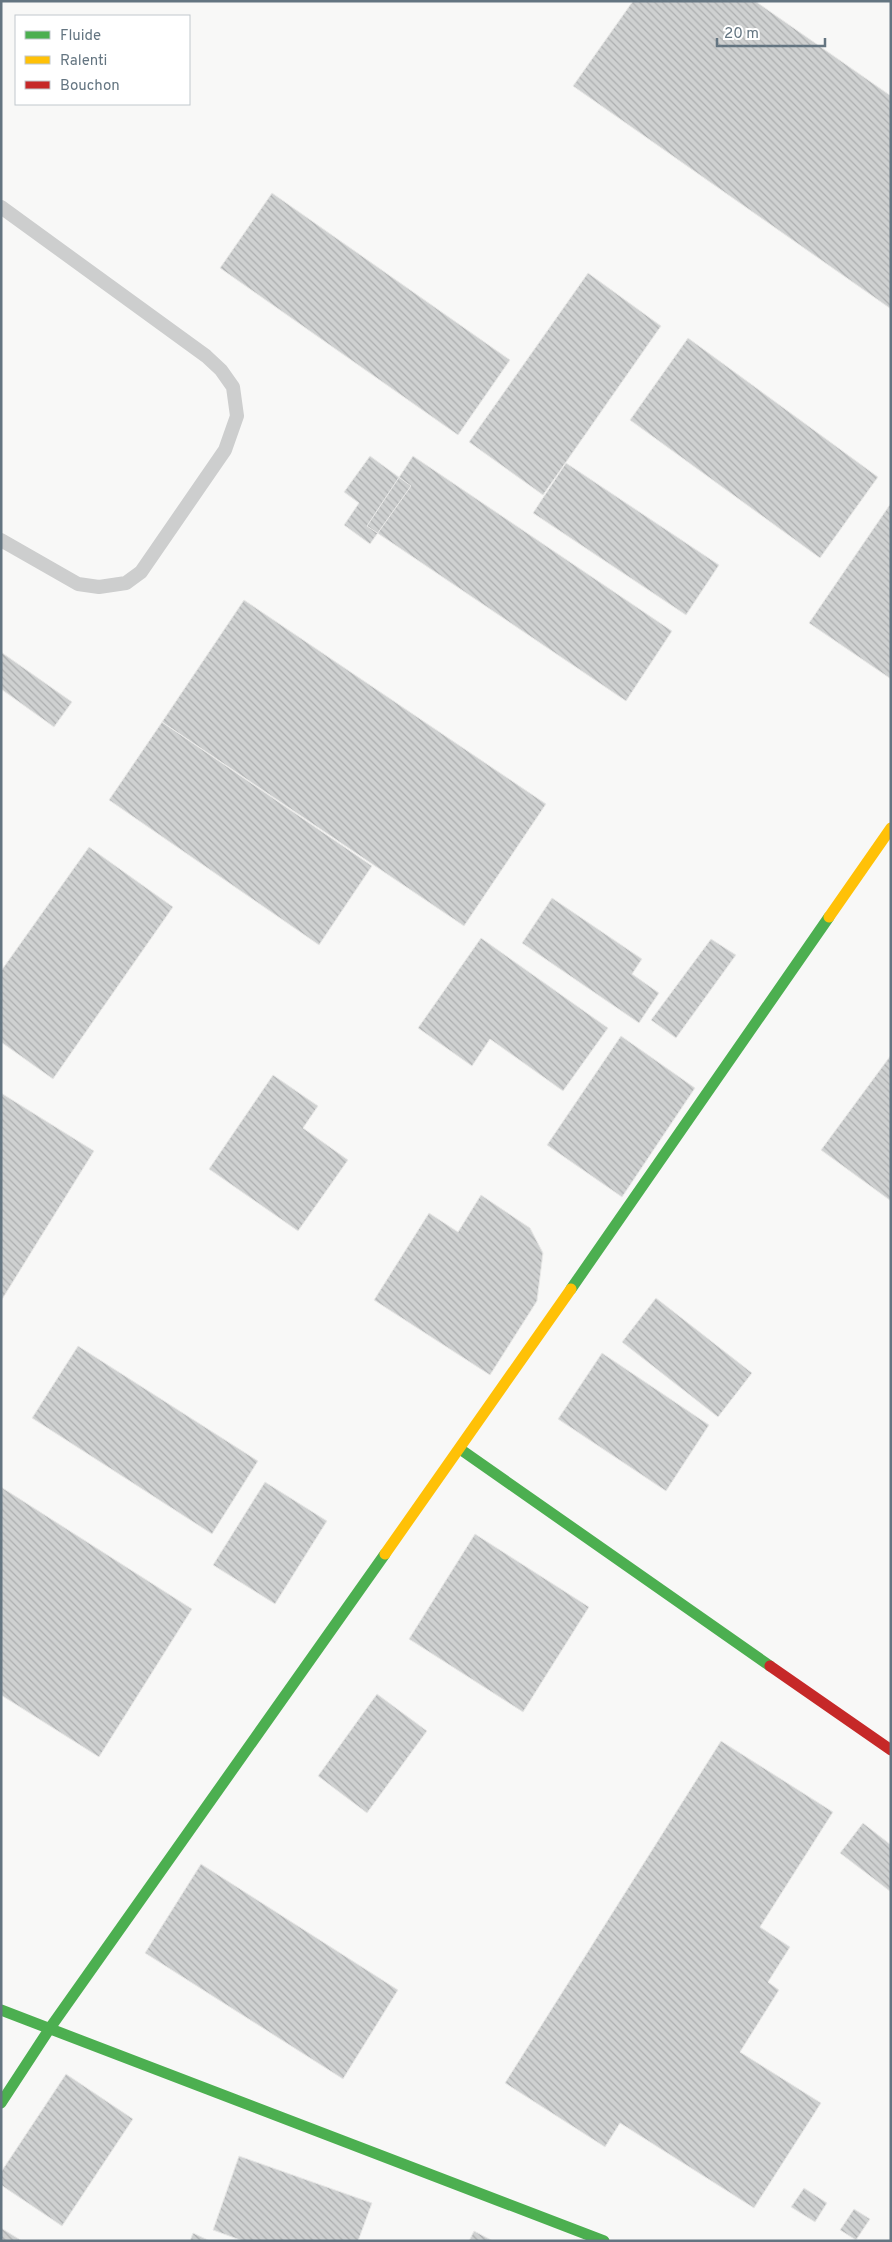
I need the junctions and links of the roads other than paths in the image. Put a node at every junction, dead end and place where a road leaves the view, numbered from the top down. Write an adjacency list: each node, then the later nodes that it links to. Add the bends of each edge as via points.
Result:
1 (1, 207): 2 (lane, via 206,356 232,387 237,416 225,450 141,572 126,583 99,587 78,584)
2 (1, 540)
3 (891, 828): 4 (street)
4 (460, 1449): 5 (street); 7 (street)
5 (891, 1750)
6 (1, 2010): 7 (street)
7 (50, 2028): 8 (street); 9 (street)
8 (1, 2103)
9 (604, 2241)

